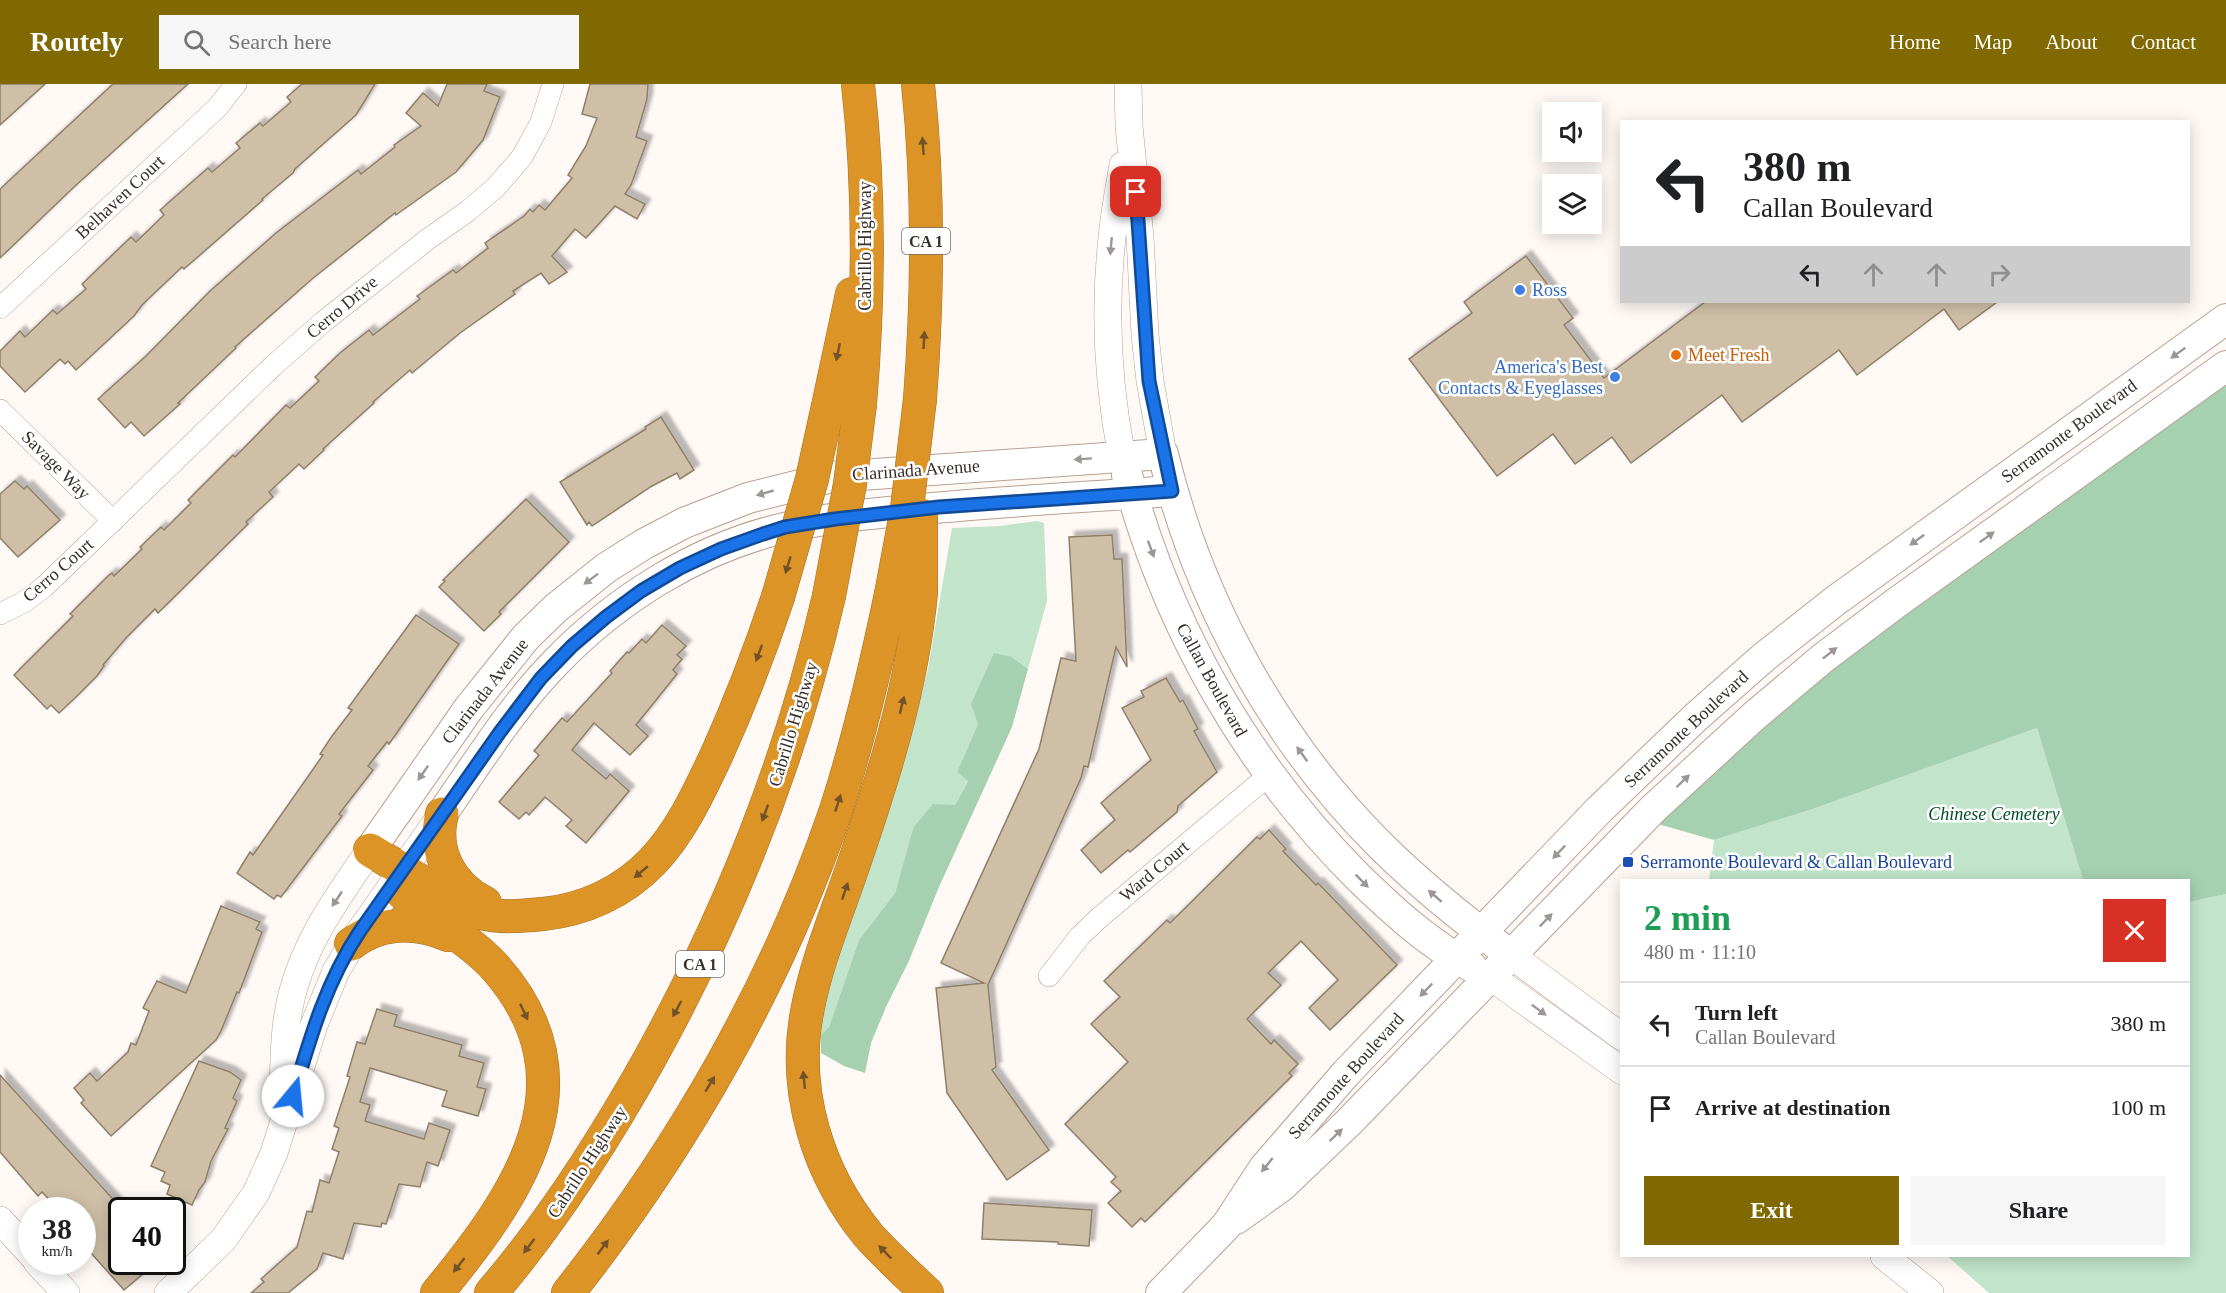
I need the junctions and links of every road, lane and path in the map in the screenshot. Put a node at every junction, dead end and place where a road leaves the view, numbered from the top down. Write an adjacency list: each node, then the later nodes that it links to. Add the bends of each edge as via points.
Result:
1 (236, 84): 8 (street, Belhaven Court, via 217,108)
2 (553, 84): 16 (street, Cerro Drive, via 541,122 522,157 496,187 322,322)
3 (858, 84): 7 (highway, Cabrillo Highway / CA 1)
4 (918, 84): 17 (highway, CA 1, one-way to 4, bridge, via 907,508 920,399 926,279)
5 (1128, 84): 6 (street, Callan Boulevard)
6 (1130, 126): 12 (street, Callan Boulevard, via 1146,347); 13 (street, Callan Boulevard, one-way to 13, via 1109,273 1110,365)
7 (867, 234): 23 (highway, one-way to 23, bridge, via 812,479 760,652 727,733 691,807 646,868 614,892 583,906); 42 (highway, Cabrillo Highway / CA 1, one-way to 42, bridge, via 860,404 850,484 829,596 788,750 705,954 663,1034 600,1145 550,1219)
8 (0, 308)
9 (2226, 319): 24 (main road, Serramonte Boulevard, one-way to 24, via 1907,547 1764,657 1664,745)
10 (2226, 366): 26 (main road, Serramonte Boulevard, one-way to 10, via 1687,776 1788,687 1896,603)
11 (0, 410): 16 (street, Savage Way)
12 (1163, 454): 13 (main road, Clarinada Avenue); 14 (main road, Callan Boulevard)
13 (1122, 457): 15 (main road, Callan Boulevard); 21 (main road, Clarinada Avenue, one-way to 21, via 832,477 748,498 665,533 606,568 525,637 469,708)
14 (1172, 491): 15 (main road, Clarinada Avenue); 24 (main road, Callan Boulevard, one-way to 14, via 1377,842 1314,770 1288,733 1252,677 1218,612)
15 (1132, 494): 19 (main road, Callan Boulevard, one-way to 19, via 1163,583 1191,646); 20 (main road, Clarinada Avenue, via 835,519 785,527 700,558 624,603 564,654 526,696)
16 (113, 521): 18 (street, Cerro Court, via 44,587)
17 (906, 593): 43 (highway, CA 1, one-way to 17, via 632,1208 681,1132 726,1056 772,965 842,790); 44 (highway, one-way to 17, via 870,1236 831,1178 809,1116 802,1051 812,992 900,713 912,660)
18 (0, 614)
19 (1269, 775): 27 (main road, Callan Boulevard, one-way to 27, via 1373,892 1413,928); 29 (street, Ward Court, via 1099,918)
20 (442, 814): 22 (street, Clarinada Avenue); 23 (highway, via 439,834 443,857 465,891 495,907)
21 (370, 850): 22 (highway); 33 (street, Clarinada Avenue, one-way to 33, via 320,926 298,973 284,1044)
22 (398, 876): 23 (highway, via 480,913); 25 (street, Clarinada Avenue); 28 (highway, via 415,904)
23 (540, 914)
24 (1481, 932): 26 (main road, Callan Boulevard); 27 (main road, Serramonte Boulevard)
25 (351, 944): 28 (highway, via 381,927 414,925 455,938); 33 (street, Clarinada Avenue, via 327,989)
26 (1512, 956): 30 (main road, Serramonte Boulevard); 31 (street, Callan Boulevard)
27 (1456, 958): 30 (main road, Callan Boulevard); 35 (main road, Serramonte Boulevard, one-way to 35, via 1323,1099 1264,1168)
28 (492, 964): 41 (highway, one-way to 41, via 518,998 535,1037 542,1080 541,1113 532,1150 512,1190)
29 (1049, 976)
30 (1491, 977): 32 (street, Callan Boulevard, one-way to 32); 35 (main road, Serramonte Boulevard, one-way to 30, via 1282,1186)
31 (1620, 1036)
32 (1620, 1070)
33 (281, 1131): 40 (street, Clarinada Avenue, via 266,1174 237,1223)
34 (0, 1220): 36 (street)
35 (1226, 1226): 45 (main road, Serramonte Boulevard)
36 (18, 1240)
37 (1885, 1257): 46 (street)
38 (49, 1275): 39 (street)
39 (66, 1293)
40 (168, 1293)
41 (437, 1293)
42 (491, 1293)
43 (568, 1293)
44 (927, 1293)
45 (1161, 1293)
46 (1930, 1293)

